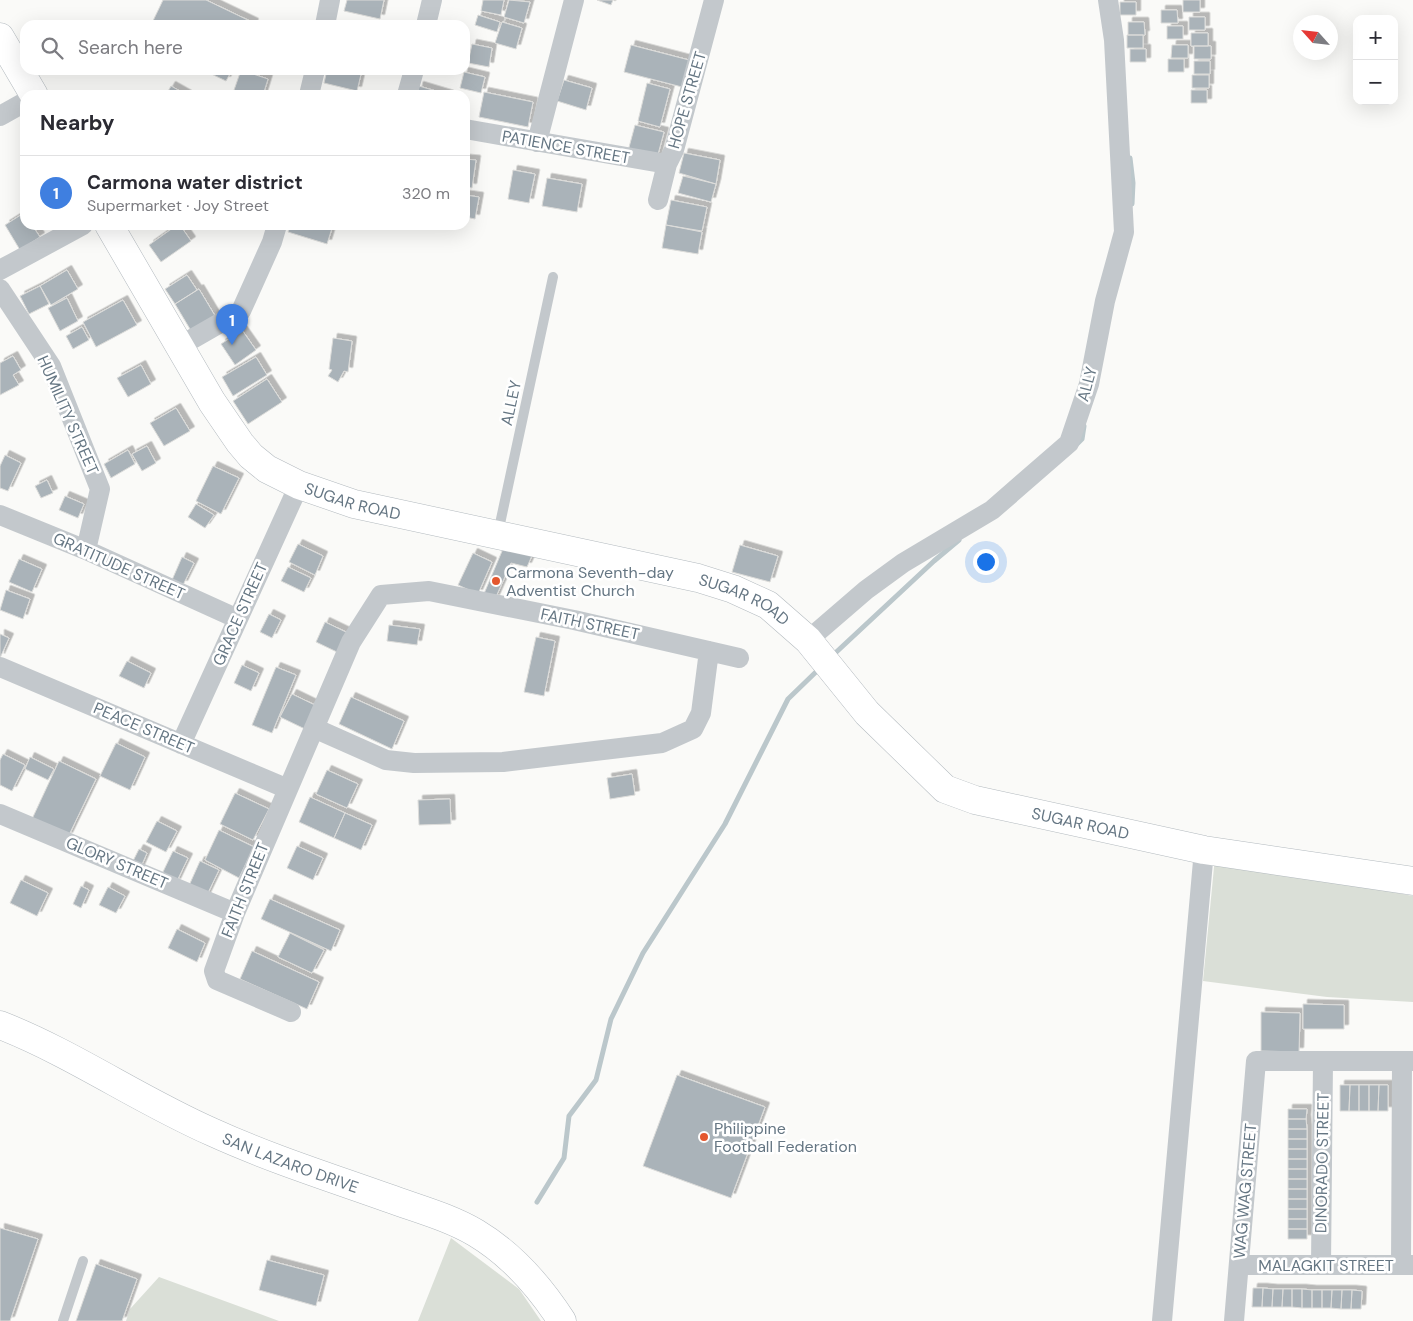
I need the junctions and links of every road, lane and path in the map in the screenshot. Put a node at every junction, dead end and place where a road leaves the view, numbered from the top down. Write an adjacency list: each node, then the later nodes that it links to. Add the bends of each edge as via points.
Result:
1 (330, 0): 6 (street)
2 (432, 0): 7 (street)
3 (574, 0): 19 (street)
4 (714, 0): 20 (street, HOPE STREET, via 674,150)
5 (1108, 0): 34 (street, ALLY, via 1115,49 1124,232 1105,301 1089,384 1068,443 992,510 903,563)
6 (326, 20)
7 (427, 20)
8 (0, 37): 9 (main road)
9 (20, 71)
10 (22, 75): 13 (main road)
11 (314, 75): 14 (street)
12 (413, 75): 15 (street)
13 (31, 90)
14 (310, 90)
15 (408, 90)
16 (20, 105): 17 (street)
17 (0, 116)
18 (470, 130): 19 (street, PATIENCE STREET)
19 (537, 142): 20 (street, PATIENCE STREET)
20 (667, 164): 21 (street, HOPE STREET)
21 (658, 200)
22 (74, 230): 25 (street)
23 (112, 230): 28 (main road, SUGAR ROAD)
24 (276, 230): 28 (street, via 241,311)
25 (0, 270)
26 (553, 277): 31 (lane, ALLEY)
27 (0, 289): 32 (street, HUMILITY STREET, via 51,366 100,489)
28 (180, 346): 29 (main road, SUGAR ROAD, via 212,402 246,450 267,469)
29 (299, 485): 31 (main road, SUGAR ROAD, via 354,504); 33 (street, GRACE STREET)
30 (0, 515): 32 (street, GRATITUDE STREET)
31 (498, 535): 34 (main road, SUGAR ROAD, via 698,578 733,589 768,606)
32 (86, 550): 33 (street, GRATITUDE STREET)
33 (238, 619): 39 (street, GRACE STREET)
34 (808, 640): 42 (main road, SUGAR ROAD, via 867,713 945,789 975,800)
35 (709, 651): 36 (street, FAITH STREET); 38 (street, via 700,713 693,729 662,743 503,762 414,763 386,760); 38 (street, FAITH STREET, via 429,591 381,595 351,642)
36 (739, 658)
37 (0, 667): 39 (street, PEACE STREET)
38 (314, 728): 40 (street, FAITH STREET)
39 (181, 744): 40 (street, PEACE STREET)
40 (288, 789): 44 (street, FAITH STREET)
41 (0, 814): 44 (street, GLORY STREET)
42 (1204, 850): 43 (main road, SUGAR ROAD); 55 (street)
43 (1413, 881)
44 (235, 913): 45 (street, FAITH STREET, via 214,970 218,980)
45 (291, 1012)
46 (0, 1024): 54 (main road, SAN LAZARO DRIVE, via 35,1038 210,1132 446,1218 476,1233 530,1277)
47 (1408, 1061): 48 (street); 52 (street)
48 (1322, 1062): 50 (street, WAG WAG STREET, via 1256,1061); 51 (street, DINORADO STREET)
49 (83, 1261): 53 (lane)
50 (1239, 1265): 51 (street, MALAGKIT STREET); 56 (street, WAG WAG STREET)
51 (1321, 1265): 52 (street, MALAGKIT STREET)
52 (1407, 1265)
53 (63, 1321)
54 (562, 1321)
55 (1162, 1321)
56 (1234, 1321)

